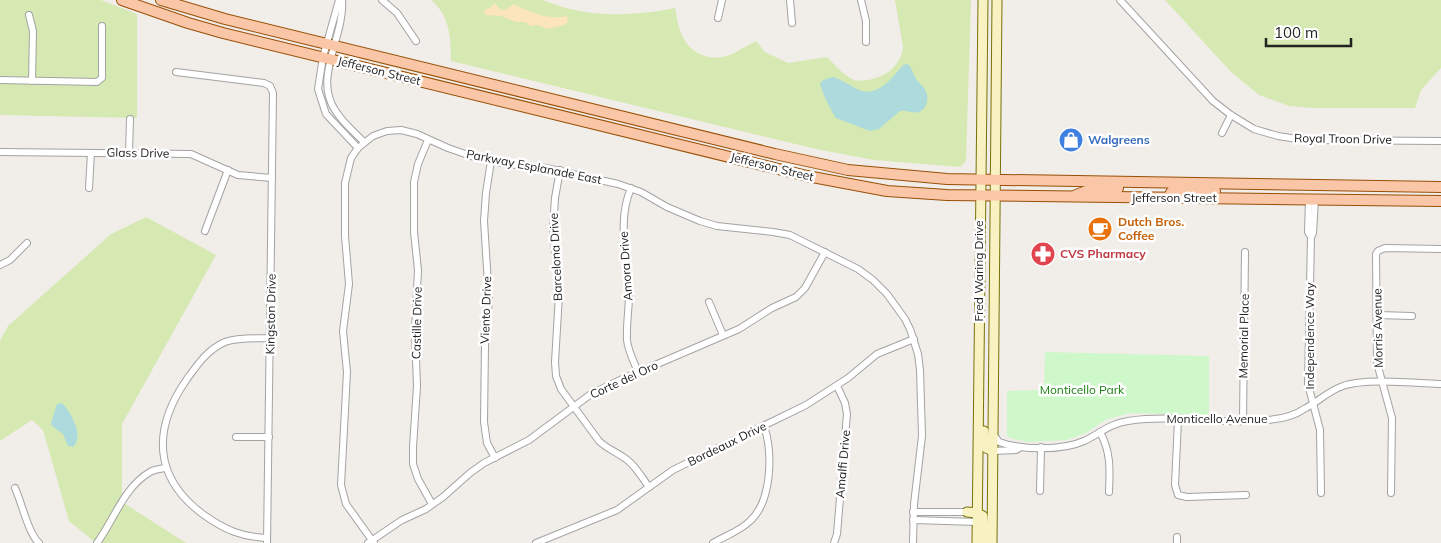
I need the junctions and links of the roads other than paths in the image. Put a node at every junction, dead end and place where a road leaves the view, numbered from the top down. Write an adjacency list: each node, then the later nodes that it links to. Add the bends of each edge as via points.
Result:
1 (122, 0): 17 (main road, Jefferson Street, via 188,23)
2 (161, 0): 17 (main road, Jefferson Street)
3 (341, 0): 17 (street, via 343,12)
4 (382, 0): 15 (street, via 397,13)
5 (722, 0): 12 (street)
6 (790, 0): 13 (street)
7 (861, 0): 16 (street)
8 (982, 0): 34 (main road, Fred Waring Drive)
9 (997, 0): 35 (main road, Fred Waring Drive)
10 (1120, 0): 21 (street, Royal Troon Drive, via 1213,101)
11 (29, 15): 20 (street, via 33,31)
12 (718, 18)
13 (792, 23)
14 (102, 26): 20 (street, via 102,78 97,82)
15 (416, 41)
16 (866, 42)
17 (329, 52): 26 (street, via 318,81 321,101 334,123); 34 (main road, Jefferson Street, via 811,163 890,175); 42 (main road, Jefferson Street, via 843,184 887,191)
18 (176, 72): 33 (street, Kingston Drive, via 264,82 270,86 273,93)
19 (0, 80): 20 (street)
20 (32, 81)
21 (1231, 115): 23 (street); 25 (street, Royal Troon Drive, via 1254,129 1304,140)
22 (130, 119): 29 (street)
23 (1222, 133)
24 (428, 140): 26 (street, Parkway Esplanade East, via 401,130 387,131); 30 (street, Parkway Esplanade East); 88 (street, Castille Drive, via 414,182 418,291 414,332 417,386 412,447 418,479)
25 (1441, 141)
26 (361, 145): 94 (street, via 349,164 345,183 349,284 343,331 347,372 341,485 346,504)
27 (0, 152): 28 (street, Glass Drive)
28 (91, 153): 29 (street, Glass Drive); 40 (street)
29 (129, 153): 31 (street, Glass Drive, via 191,154)
30 (491, 161): 32 (street, Parkway Esplanade East); 79 (street, Viento Drive, via 484,221 489,300 484,422 487,443)
31 (228, 170): 33 (street, Glass Drive, via 238,175); 48 (street)
32 (560, 170): 41 (street, Parkway Esplanade East); 68 (street, Barcelona Drive, via 552,227 559,295 555,362 561,389)
33 (272, 178): 59 (street, Kingston Drive)
34 (980, 180): 35 (main road, Jefferson Street); 42 (main road, Fred Waring Drive)
35 (995, 180): 36 (main road, Jefferson Street); 43 (main road, Fred Waring Drive)
36 (1118, 182): 37 (main road, Jefferson Street); 44 (main road, via 1117,190 1089,190)
37 (1263, 185): 38 (main road, Jefferson Street); 45 (main road, via 1219,191 1174,191)
38 (1396, 187): 39 (main road, Jefferson Street); 46 (main road, via 1358,192 1314,192 1310,194)
39 (1441, 187)
40 (89, 188)
41 (631, 188): 51 (street, Parkway Esplanade East, via 700,221 790,235); 62 (street, Amora Drive, via 623,215 623,239 629,285 627,340)
42 (980, 196): 43 (main road, Jefferson Street); 54 (main road, Fred Waring Drive)
43 (995, 196): 44 (main road, Jefferson Street); 61 (main road, Fred Waring Drive)
44 (1071, 197): 45 (main road, Jefferson Street)
45 (1168, 198): 46 (main road, Jefferson Street)
46 (1312, 199): 47 (main road, Jefferson Street); 67 (street, Independence Way, via 1308,232 1311,237 1308,384)
47 (1441, 201)
48 (205, 231)
49 (27, 244): 53 (street)
50 (1441, 249): 56 (street, Morris Avenue, via 1385,248 1378,251)
51 (825, 252): 58 (street, Corte del Oro, via 805,288 796,297); 60 (street, Parkway Esplanade East, via 873,280 898,307)
52 (1245, 252): 70 (street, Memorial Place)
53 (0, 265)
54 (979, 295): 61 (main road, via 984,336); 66 (main road, Fred Waring Drive)
55 (709, 302): 58 (street)
56 (1378, 315): 57 (street); 63 (street, Morris Avenue, via 1377,363)
57 (1412, 316)
58 (723, 336): 62 (street, Corte del Oro)
59 (270, 338): 75 (street, Kingston Drive); 80 (street, via 227,341 198,363 176,396 166,421)
60 (914, 338): 65 (street, Bordeaux Drive, via 877,354); 89 (street, Parkway Esplanade East, via 920,370 922,436)
61 (993, 342): 73 (main road, Fred Waring Drive)
62 (638, 372): 68 (street, Corte del Oro, via 591,394)
63 (1382, 383): 64 (street, Monticello Avenue); 67 (street, Monticello Avenue, via 1345,385); 85 (street, Morris Avenue, via 1392,418)
64 (1441, 384)
65 (837, 386): 71 (street, Bordeaux Drive); 99 (street, Amalfi Drive, via 847,414 838,534)
66 (978, 394): 78 (main road, via 983,412 984,445); 91 (main road, Fred Waring Drive)
67 (1313, 403): 70 (street, Monticello Avenue, via 1281,418); 86 (street, Independence Way, via 1321,439)
68 (573, 408): 79 (street, Corte del Oro, via 529,440); 81 (street, Barcelona Drive, via 603,445 626,459)
69 (1178, 420): 70 (street, Monticello Avenue); 72 (street, Monticello Avenue, via 1128,421); 87 (street, via 1177,493 1188,497)
70 (1243, 420)
71 (764, 426): 81 (street, Bordeaux Drive, via 673,470); 98 (street, via 769,447 764,499 749,522)
72 (1100, 432): 77 (street, Monticello Avenue, via 1074,445); 84 (street, via 1106,442 1111,466)
73 (993, 434): 76 (street, Monticello Avenue, via 999,442); 78 (main road, Fred Waring Drive)
74 (236, 437): 75 (street)
75 (269, 437): 93 (street, Kingston Drive)
76 (1021, 447): 77 (street, Monticello Avenue); 78 (street, Monticello Avenue)
77 (1041, 447): 83 (street)
78 (993, 451): 103 (main road, Fred Waring Drive)
79 (495, 458): 88 (street, Corte del Oro, via 470,473)
80 (165, 468): 93 (street, via 189,504 220,526 238,535); 96 (street, via 152,471 138,481)
81 (649, 487): 97 (street, Bordeaux Drive, via 617,510)
82 (15, 488): 95 (street, via 31,532)
83 (1040, 491)
84 (1109, 492)
85 (1392, 493)
86 (1321, 494)
87 (1246, 495)
88 (432, 504): 94 (street, Corte del Oro, via 402,520)
89 (913, 512): 90 (street); 92 (street, Parkway Esplanade East)
90 (967, 512): 91 (main road)
91 (977, 517): 92 (street); 101 (main road, Fred Waring Drive); 102 (main road, via 984,518)
92 (913, 520): 100 (street, Parkway Esplanade East)
93 (267, 540)
94 (372, 542)
95 (39, 543)
96 (97, 543)
97 (536, 543)
98 (713, 543)
99 (834, 543)
100 (913, 543)
101 (977, 543)
102 (985, 543)
103 (992, 543)

